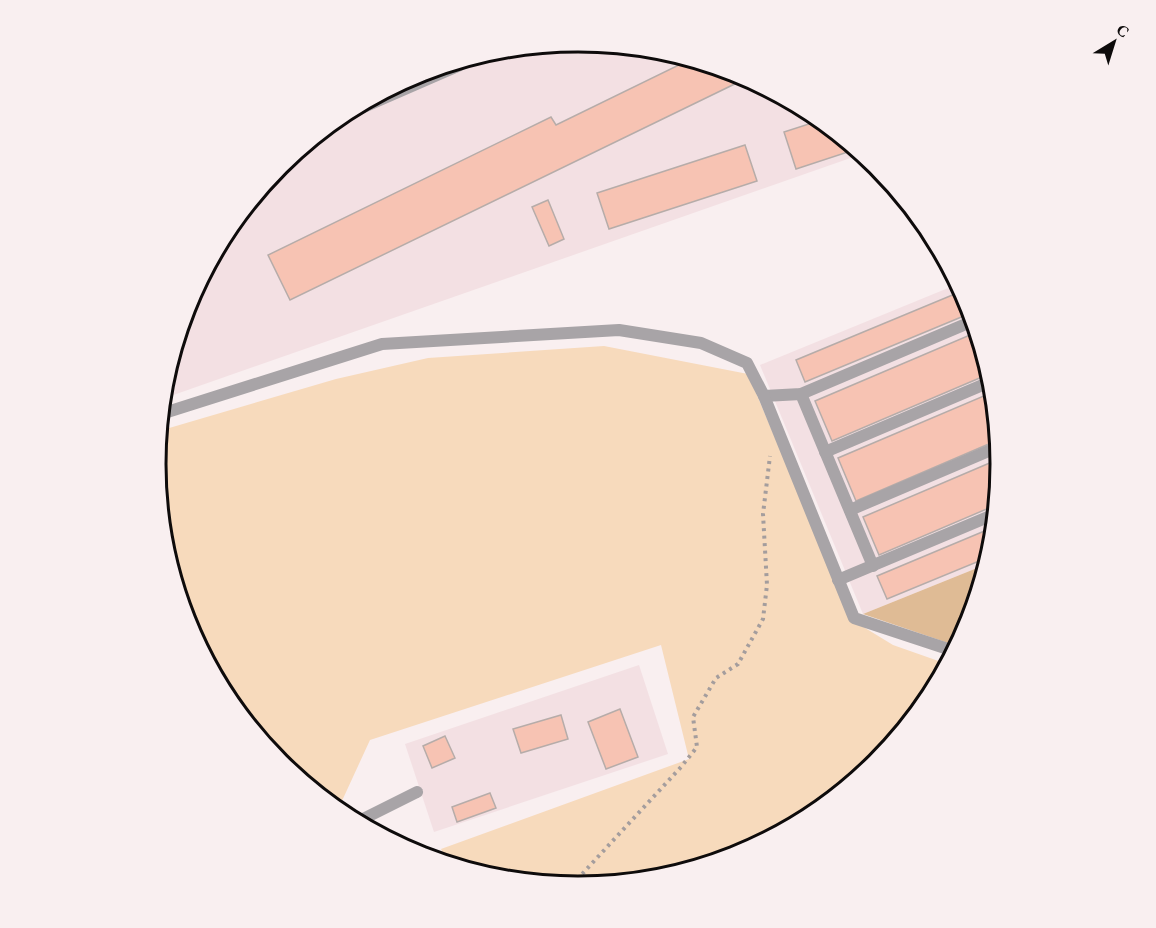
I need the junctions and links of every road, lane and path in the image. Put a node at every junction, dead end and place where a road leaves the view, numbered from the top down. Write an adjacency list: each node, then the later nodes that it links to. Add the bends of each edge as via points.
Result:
1 (965, 325): 3 (lane)
2 (982, 385): 8 (lane)
3 (801, 393): 4 (lane); 8 (lane)
4 (764, 396): 5 (lane, via 747,363 700,344 619,330 382,344); 12 (lane)
5 (170, 411)
6 (772, 447): 16 (path, via 763,514 767,585 763,619 738,663 716,678 693,717 698,747)
7 (990, 451): 9 (lane)
8 (825, 452): 9 (lane)
9 (850, 510): 11 (lane)
10 (986, 518): 11 (lane)
11 (873, 566): 12 (lane)
12 (838, 580): 13 (lane, via 854,618)
13 (946, 648)
14 (417, 792): 15 (lane)
15 (367, 817)
16 (580, 876)

